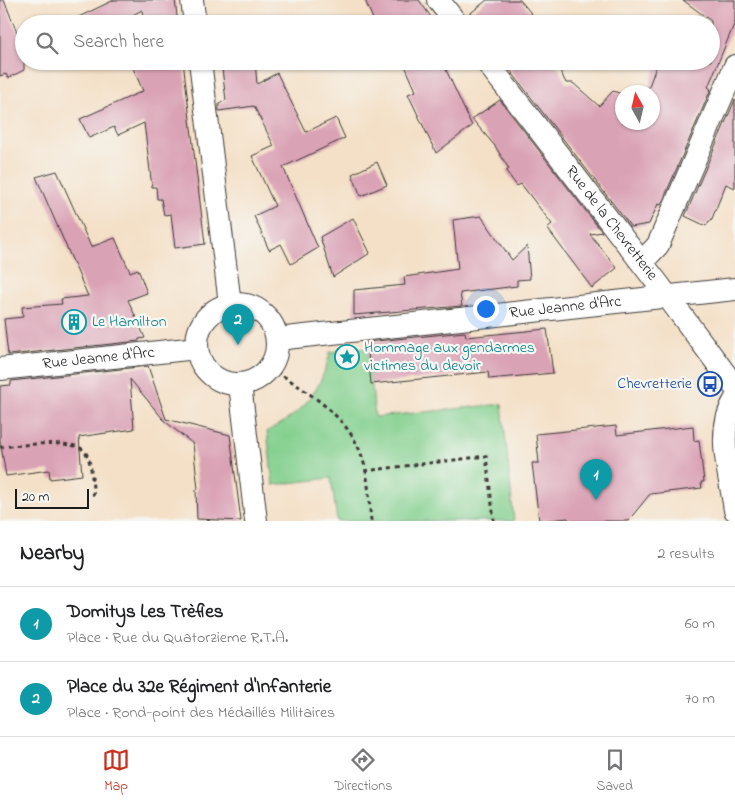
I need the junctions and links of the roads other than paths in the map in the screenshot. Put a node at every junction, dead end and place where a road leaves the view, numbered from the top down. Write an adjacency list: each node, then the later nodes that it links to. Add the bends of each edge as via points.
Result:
1 (192, 0): 3 (street)
2 (438, 0): 4 (street)
3 (194, 15)
4 (450, 15)
5 (735, 66): 8 (street, via 658,245)
6 (201, 70): 11 (street)
7 (493, 70): 8 (street, Rue de la Chevretterie)
8 (642, 262): 10 (street, Rue de la Chevretterie)
9 (735, 289): 10 (street, Rue Jeanne d'Arc)
10 (668, 296): 12 (street, Rue Jeanne d'Arc); 16 (street, Rue de la Chevretterie)
11 (230, 304): 12 (street, via 255,308 266,316); 13 (street, via 219,308 202,324)
12 (277, 339): 15 (street, via 270,367 252,381)
13 (197, 348): 14 (street, Rue Jeanne d'Arc); 15 (street, via 207,370 227,383)
14 (0, 369)
15 (240, 384): 19 (street)
16 (735, 387)
17 (735, 400): 18 (street, via 727,413 724,437)
18 (735, 510)
19 (256, 521)

